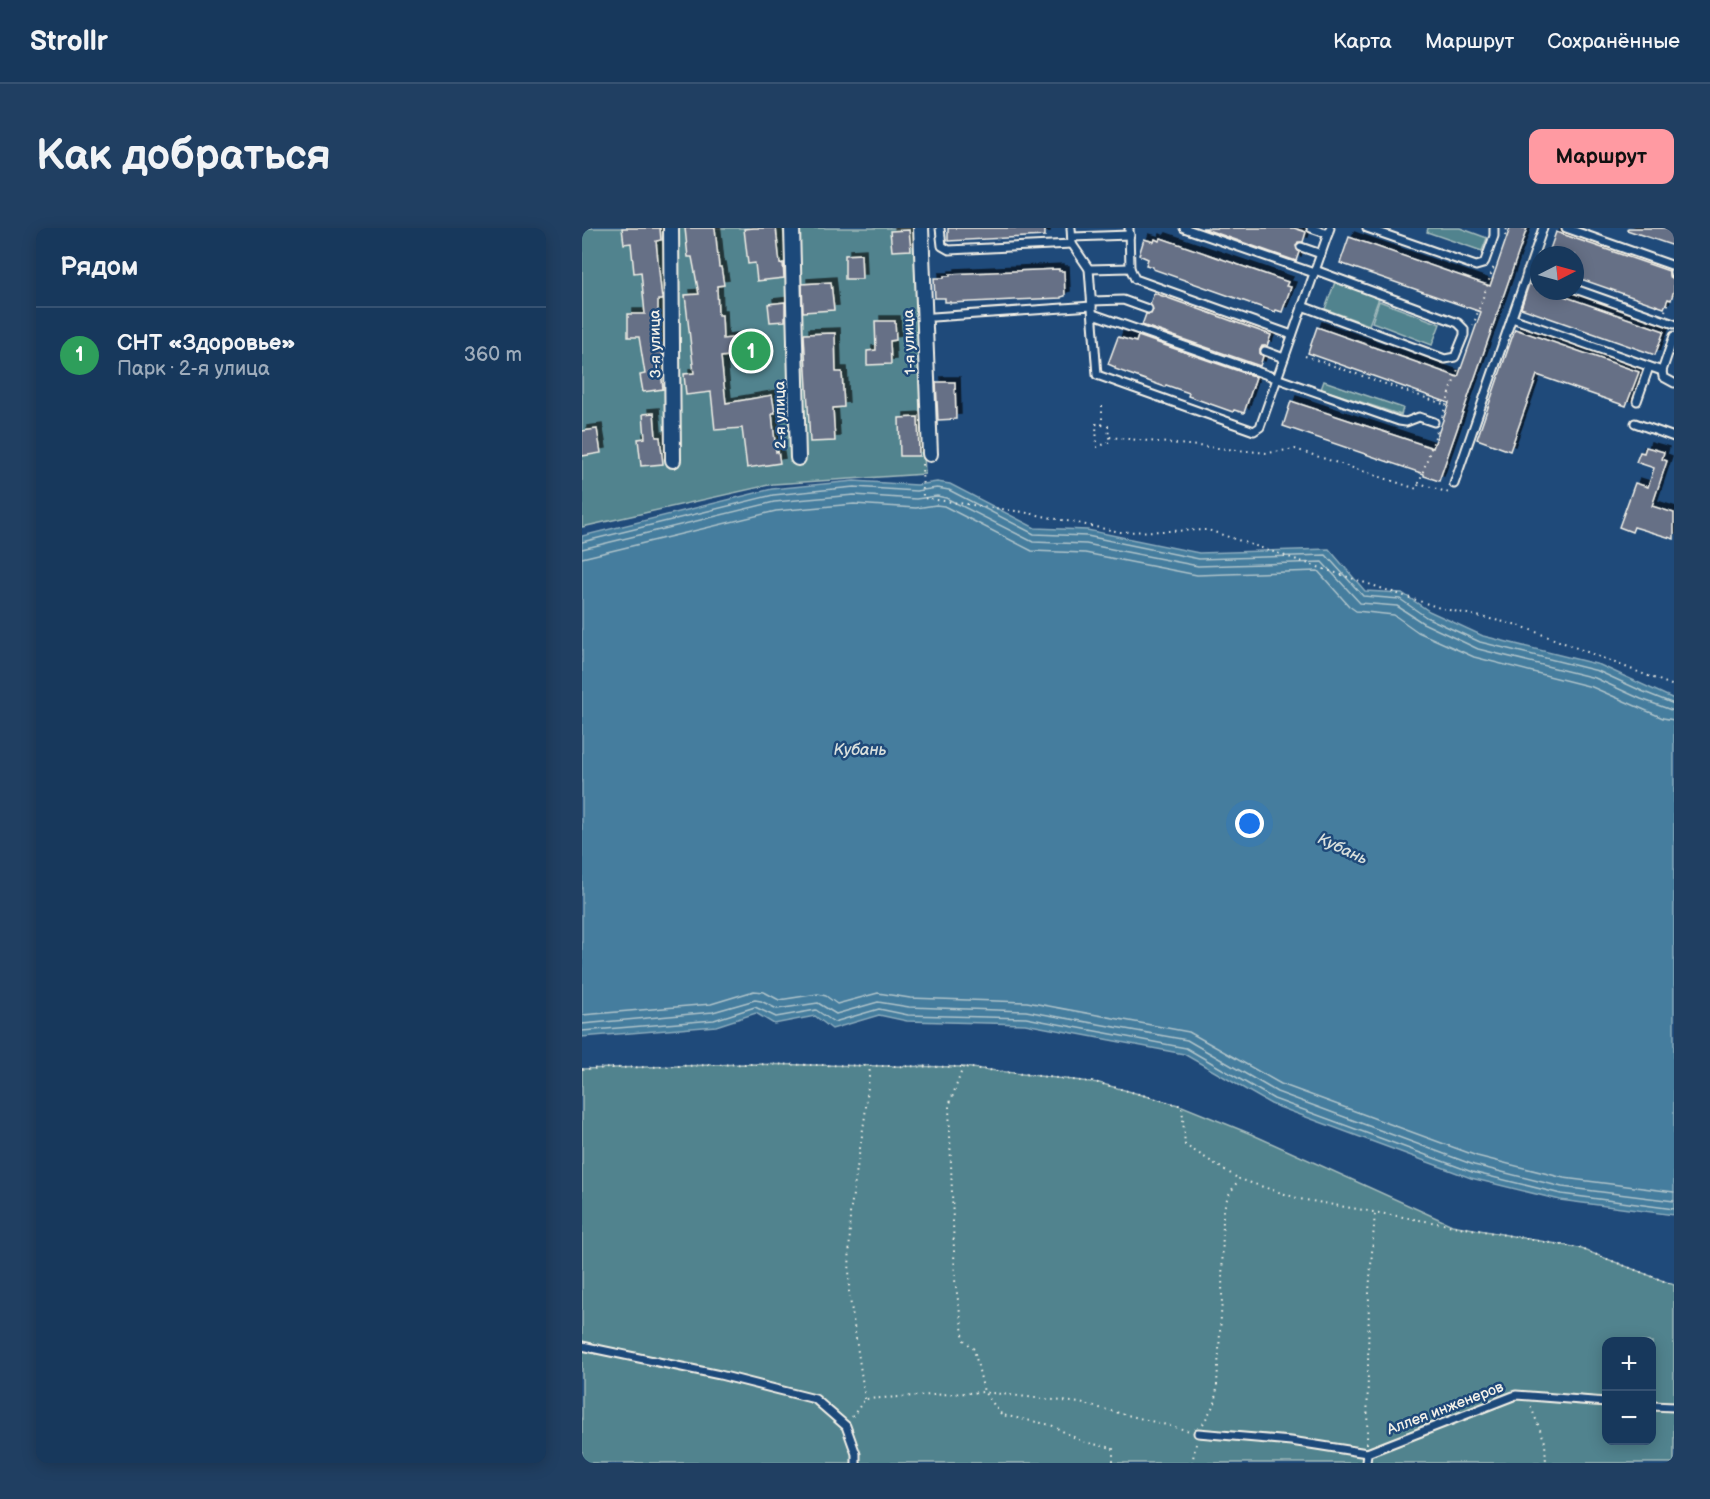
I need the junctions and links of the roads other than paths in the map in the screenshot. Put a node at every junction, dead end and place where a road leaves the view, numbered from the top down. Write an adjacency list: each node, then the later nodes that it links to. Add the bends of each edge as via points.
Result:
1 (671, 228): 48 (street, 3-я улица)
2 (792, 228): 46 (street, 2-я улица)
3 (921, 228): 47 (street, 1-я улица)
4 (940, 228): 14 (lane, via 942,246 949,250)
5 (1071, 228): 14 (lane)
6 (1184, 228): 20 (lane)
7 (1311, 228): 12 (lane)
8 (1367, 228): 9 (lane, via 1476,266 1485,261)
9 (1494, 228)
10 (1543, 228): 21 (lane)
11 (1566, 228): 17 (lane)
12 (1329, 231): 16 (lane)
13 (1129, 232): 14 (lane); 18 (lane)
14 (1072, 241): 19 (lane)
15 (1301, 247): 16 (lane)
16 (1320, 254): 20 (lane)
17 (1674, 266)
18 (1130, 268): 19 (lane); 30 (lane, via 1140,282)
19 (1089, 269): 25 (lane)
20 (1314, 272): 24 (lane); 24 (lane, via 1458,323 1464,335 1455,357 1445,359)
21 (1527, 272): 22 (lane); 28 (lane)
22 (1530, 273)
23 (1584, 292): 29 (lane)
24 (1302, 306): 30 (lane)
25 (1092, 307): 26 (lane, via 1123,300); 27 (lane); 37 (lane); 37 (lane, via 1097,375 1251,431 1260,427)
26 (1148, 309)
27 (933, 317)
28 (1512, 318): 34 (lane); 49 (lane)
29 (1674, 324)
30 (1292, 335): 33 (lane)
31 (1674, 336): 35 (lane)
32 (1265, 351): 33 (lane)
33 (1284, 358): 37 (lane)
34 (1649, 367): 35 (lane); 38 (lane)
35 (1662, 371): 39 (lane, via 1663,377)
36 (1636, 378): 38 (lane)
37 (1277, 380): 43 (lane, via 1402,422 1419,417)
38 (1645, 380): 41 (lane)
39 (1674, 383)
40 (1633, 388): 41 (lane)
41 (1641, 391): 42 (lane)
42 (1637, 401)
43 (1434, 422)
44 (1635, 423): 45 (lane)
45 (1674, 437)
46 (798, 458)
47 (926, 459)
48 (673, 460)
49 (1454, 484)
50 (582, 1346): 56 (lane, via 815,1399 846,1426)
51 (1602, 1402): 55 (lane, Аллея инженеров, via 1516,1395)
52 (1656, 1406): 53 (lane)
53 (1674, 1407)
54 (1198, 1434): 55 (lane, via 1291,1441)
55 (1367, 1453): 57 (lane)
56 (856, 1463)
57 (1366, 1463)

